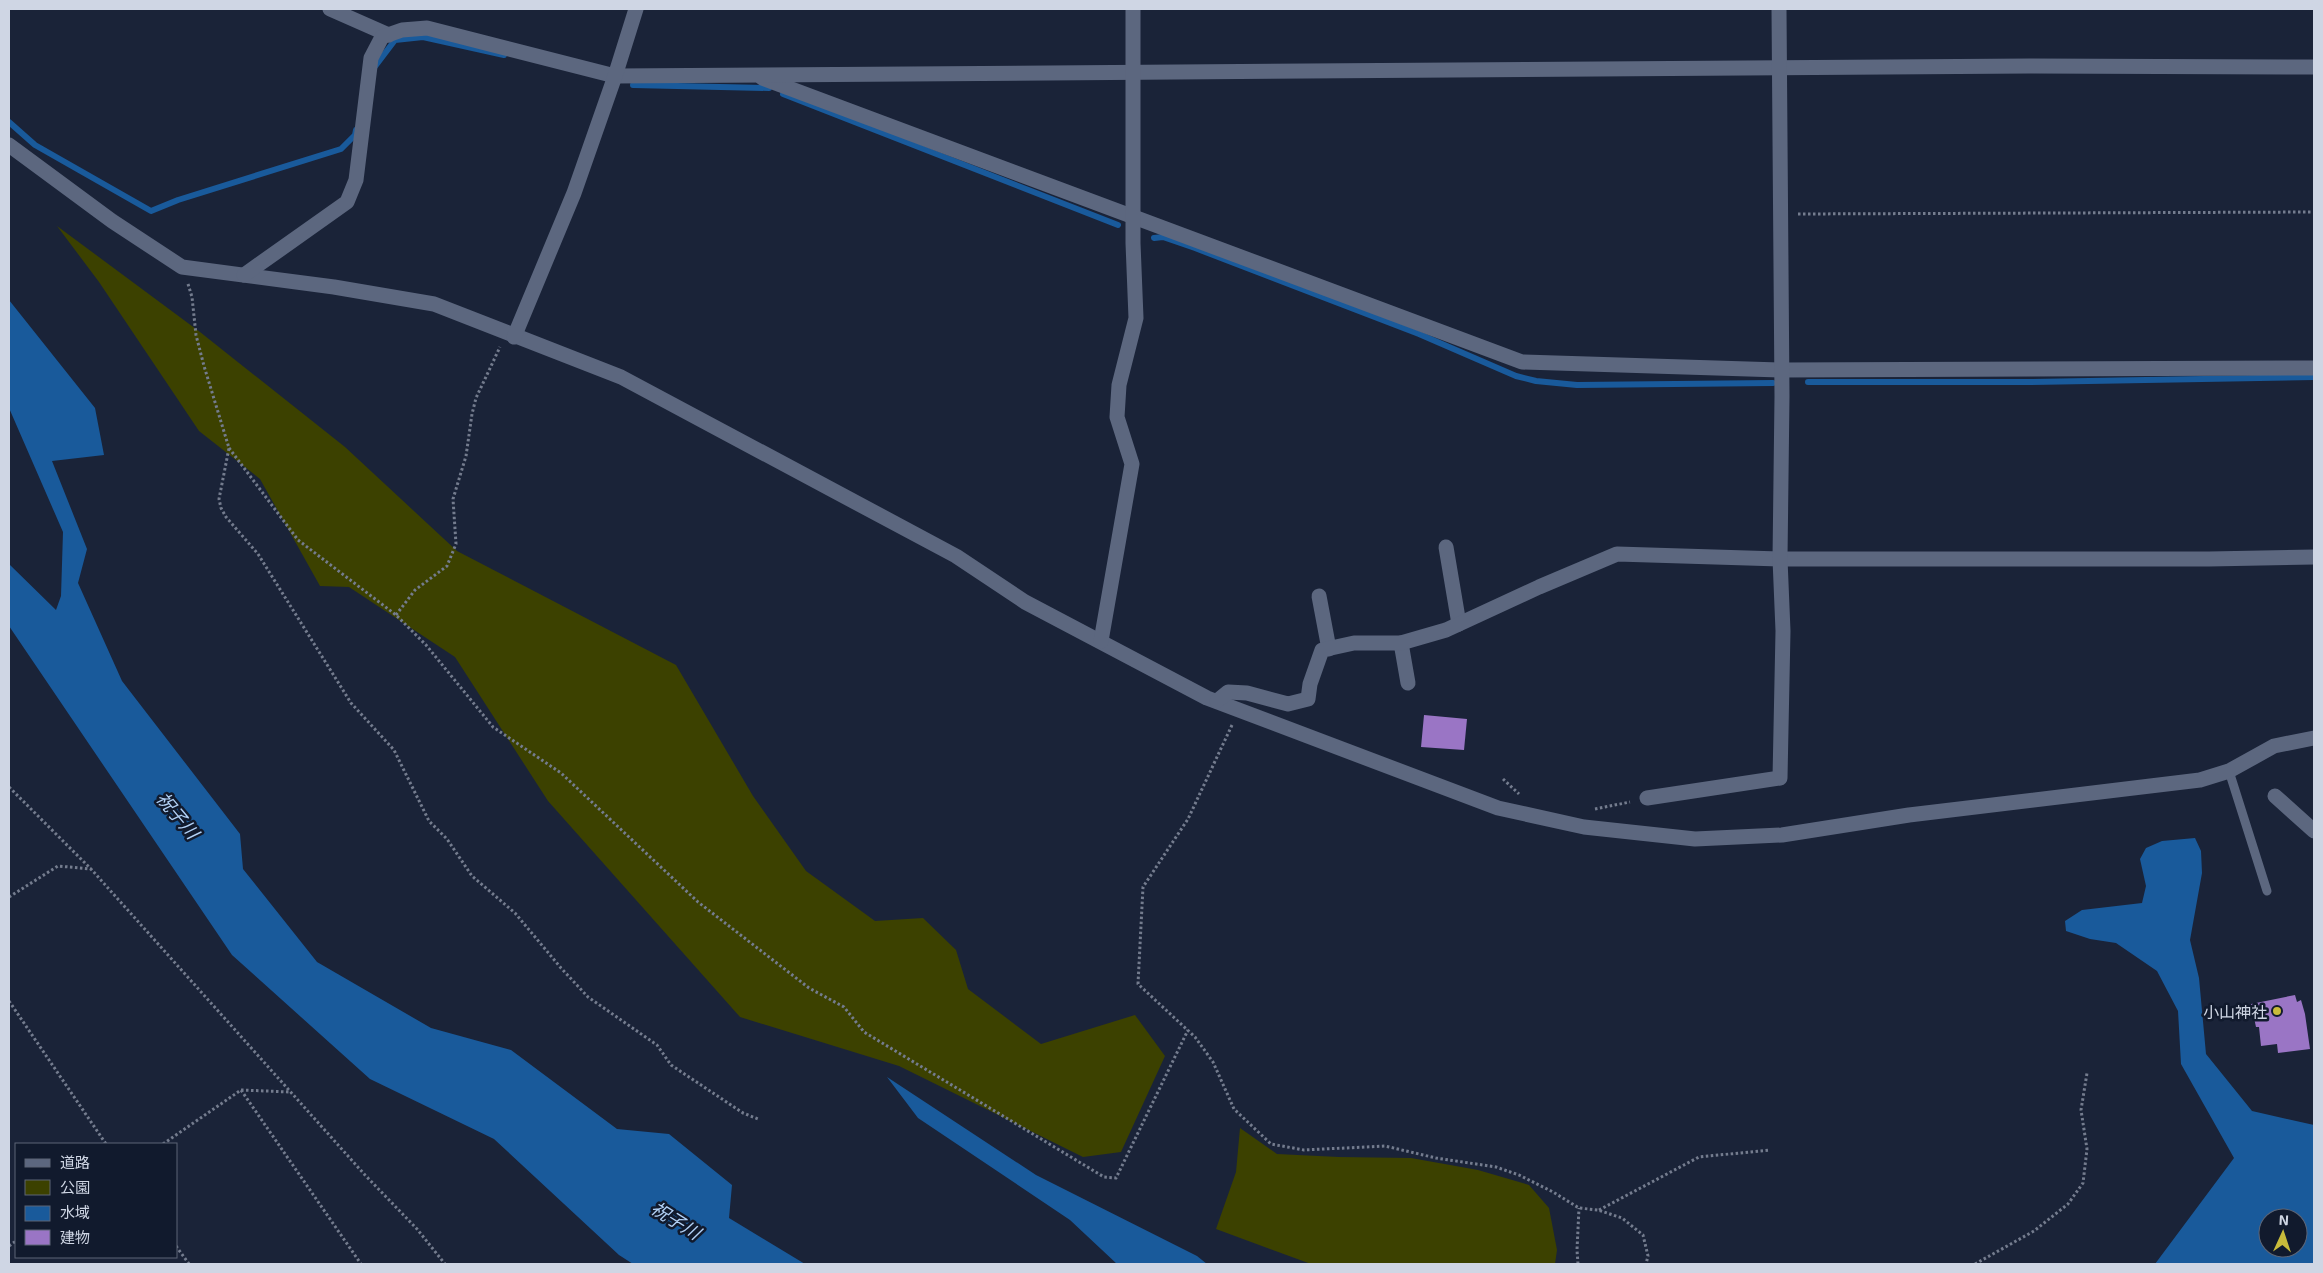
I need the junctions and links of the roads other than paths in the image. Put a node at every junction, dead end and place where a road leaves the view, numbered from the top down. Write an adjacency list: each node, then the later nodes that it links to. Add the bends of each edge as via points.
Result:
1 (330, 9): 5 (street)
2 (636, 9): 9 (street)
3 (1133, 9): 8 (street)
4 (1779, 9): 7 (street)
5 (389, 35): 9 (street, via 402,30 427,28); 13 (street, via 382,37 371,58 356,180 347,202)
6 (2314, 67): 7 (street)
7 (1778, 68): 8 (street); 16 (street)
8 (1132, 73): 10 (street); 12 (street)
9 (616, 76): 10 (street); 14 (street, via 574,193)
10 (757, 76): 12 (street)
11 (9, 146): 13 (street, via 182,267)
12 (1134, 218): 16 (street, via 1522,362); 22 (street, via 1136,318 1119,385 1117,417 1132,464)
13 (244, 275): 14 (street, via 434,304)
14 (510, 335): 22 (street, via 621,377 956,556 1025,602)
15 (2314, 368): 16 (street)
16 (1781, 370): 19 (street)
17 (1446, 547): 21 (street)
18 (2314, 557): 19 (street)
19 (1780, 560): 21 (street, via 1617,554); 30 (street, via 1784,631 1780,778)
20 (1319, 596): 24 (street)
21 (1459, 624): 23 (street)
22 (1101, 641): 26 (street)
23 (1401, 643): 24 (street, via 1354,643); 25 (street)
24 (1329, 649): 26 (street, via 1322,650 1308,699 1288,704 1247,692 1228,692)
25 (1408, 683)
26 (1217, 701): 28 (street, via 1498,808 1584,827 1695,839 1782,835 1909,815 2200,780)
27 (2314, 738): 28 (street, via 2274,746)
28 (2229, 771): 32 (lane)
29 (2275, 796): 31 (street)
30 (1647, 798)
31 (2314, 831)
32 (2267, 891)

